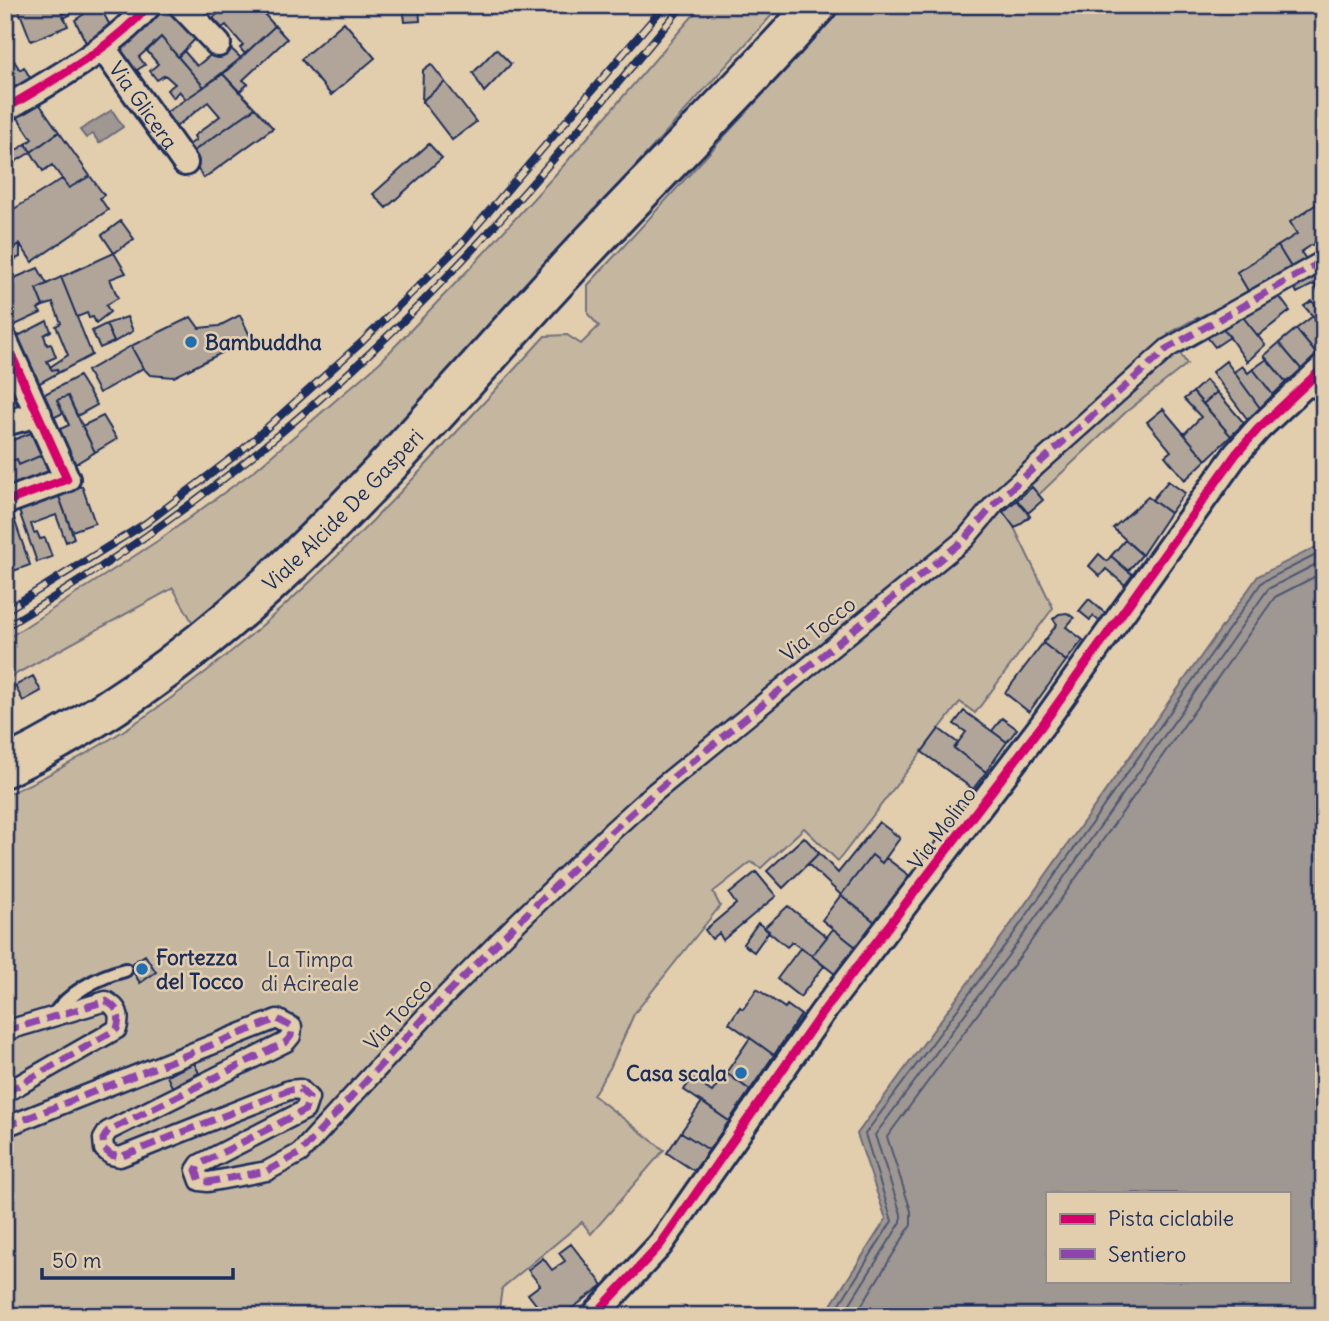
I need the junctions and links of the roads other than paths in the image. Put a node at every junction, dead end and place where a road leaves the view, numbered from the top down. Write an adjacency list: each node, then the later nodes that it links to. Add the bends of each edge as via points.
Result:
1 (149, 5): 6 (street, Via Glicera, via 131,27)
2 (181, 5): 5 (street)
3 (797, 5): 9 (main road, Viale Alcide De Gasperi)
4 (817, 5): 9 (main road, Viale Alcide De Gasperi)
5 (218, 44)
6 (103, 48): 7 (street, Via Glicera); 8 (street, Via Glicera)
7 (5, 109)
8 (185, 163)
9 (634, 196): 18 (main road, Viale Alcide De Gasperi, via 372,482 255,597 131,695)
10 (1324, 260): 23 (street, Via Tocco, via 1168,348 996,502 965,539 655,792 434,1007 300,1153 267,1171 208,1182 197,1176 201,1164 305,1111 309,1098 300,1089 120,1157 104,1149 108,1130 286,1042 292,1027 277,1018)
11 (5, 341): 15 (street)
12 (1324, 367): 13 (street, Via Molino)
13 (1300, 389): 14 (lane, via 1318,391); 24 (street, Via Molino, via 1236,454 1043,724 822,1013 660,1245)
14 (1324, 398)
15 (39, 414): 16 (street); 17 (street, via 67,480)
16 (5, 423)
17 (5, 502)
18 (5, 767)
19 (125, 970): 20 (lane, via 108,974 64,1001)
20 (53, 1016): 21 (street); 22 (street, via 106,1000 116,1007 120,1018 117,1029)
21 (5, 1031)
22 (5, 1093)
23 (5, 1127)
24 (594, 1316)

